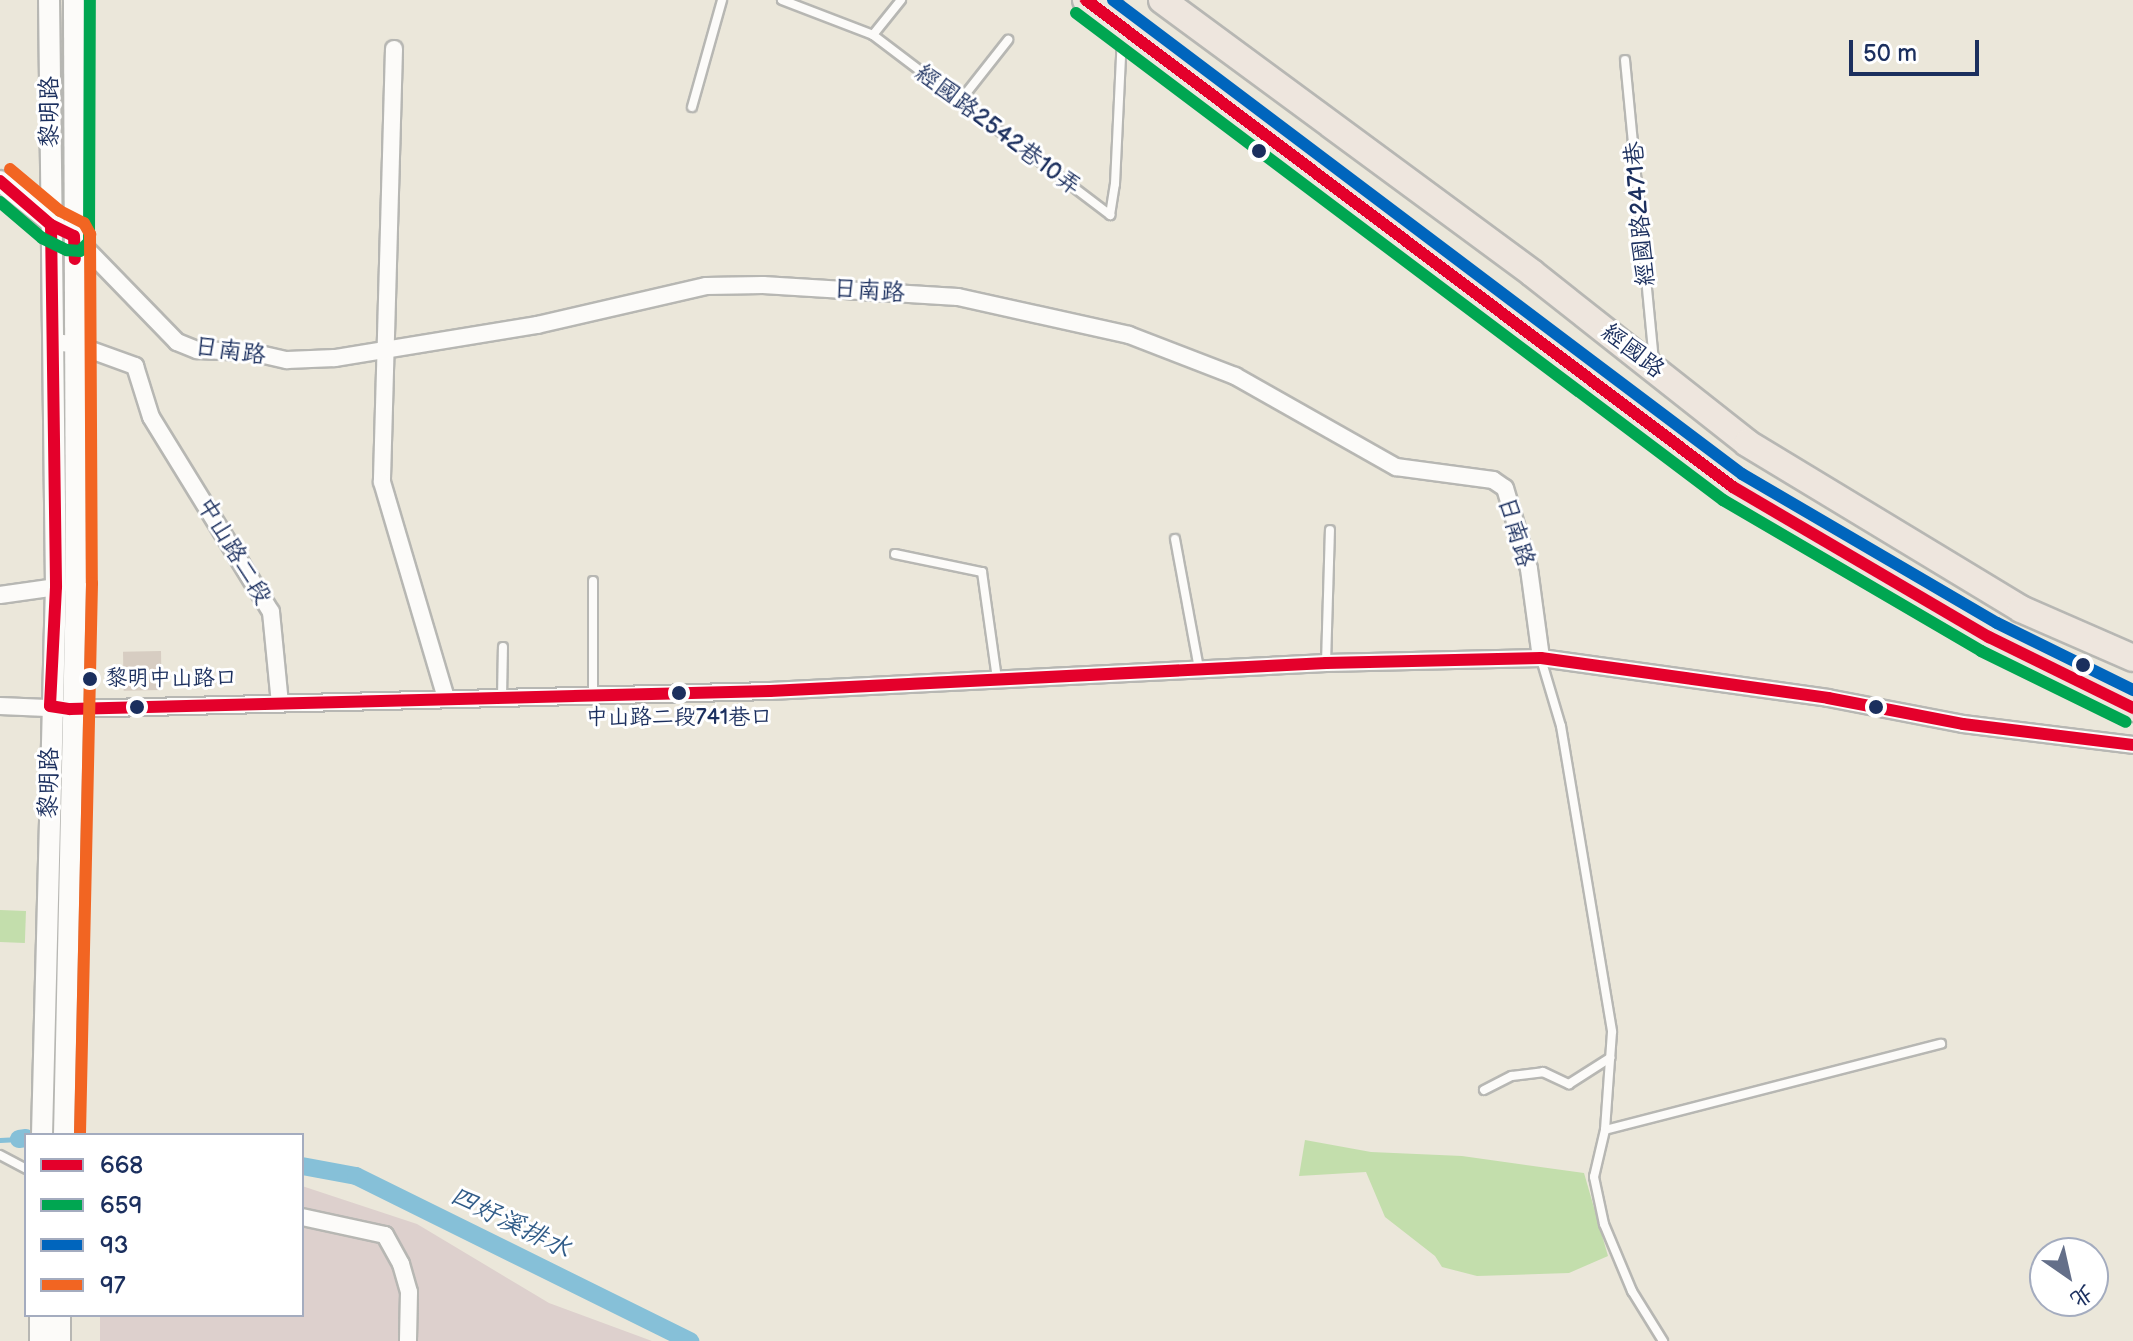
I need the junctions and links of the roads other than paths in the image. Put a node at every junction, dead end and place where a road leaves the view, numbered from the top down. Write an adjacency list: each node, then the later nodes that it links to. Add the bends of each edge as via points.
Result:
1 (49, 0): 17 (street, 黎明路)
2 (74, 0): 18 (street, 黎明路)
3 (722, 0): 15 (lane)
4 (782, 0): 10 (lane, 經國路2542巷10弄)
5 (901, 0): 10 (lane)
6 (1086, 0): 9 (main road, 經國路)
7 (1118, 0): 9 (lane)
8 (1162, 0): 22 (main road, 經國路)
9 (1122, 27): 14 (lane, 經國路2542巷10弄, via 1110,215); 41 (main road, 經國路, via 1733,487 1989,637)
10 (873, 35): 14 (lane, 經國路2542巷10弄)
11 (1008, 40): 14 (lane)
12 (394, 49): 21 (street)
13 (1625, 60): 22 (lane, 經國路2471巷)
14 (960, 101)
15 (692, 107)
16 (0, 181): 17 (street)
17 (51, 225): 18 (street); 19 (street, 黎明路)
18 (74, 236): 20 (street, 黎明路); 21 (street, 日南路, via 177,342 197,350 287,360 335,358)
19 (54, 342): 20 (street, 中山路二段); 27 (street, 黎明路)
20 (77, 345): 38 (street, 中山路二段, via 135,366 151,417 271,612); 40 (street, 黎明路, via 76,583)
21 (387, 347): 30 (street, 日南路, via 537,325 706,286 763,285 958,297 1129,335 1235,376 1396,467 1493,480 1505,488 1529,569); 37 (street, via 382,482)
22 (1655, 368): 31 (main road, 經國路, via 1747,443 2021,609)
23 (1330, 530): 32 (lane)
24 (1175, 539): 33 (lane)
25 (895, 554): 34 (lane, via 982,572)
26 (593, 581): 35 (lane)
27 (56, 587): 28 (street); 40 (street, 黎明路)
28 (0, 595)
29 (503, 647): 36 (lane)
30 (1541, 658): 32 (street); 42 (street); 44 (lane, via 1561,726 1612,1032)
31 (2133, 658)
32 (1326, 663): 33 (street)
33 (1199, 669): 34 (street)
34 (997, 679): 35 (street)
35 (593, 695): 36 (street)
36 (502, 697): 37 (street)
37 (446, 698): 38 (street)
38 (280, 703): 40 (street)
39 (0, 706): 40 (street)
40 (60, 708): 47 (street, 黎明路); 48 (street, 黎明路)
41 (2133, 708)
42 (2133, 745)
43 (1941, 1044): 46 (lane)
44 (1610, 1058): 45 (lane, via 1569,1084 1543,1072 1512,1076); 46 (lane)
45 (1484, 1090)
46 (1605, 1130): 57 (lane, via 1594,1177 1604,1224 1632,1291)
47 (42, 1133)
48 (64, 1133)
49 (0, 1155): 50 (lane)
50 (24, 1168)
51 (304, 1217): 56 (street, via 385,1235 409,1292)
52 (40, 1317): 54 (street)
53 (60, 1317): 55 (street)
54 (40, 1341)
55 (60, 1341)
56 (408, 1341)
57 (1663, 1341)

